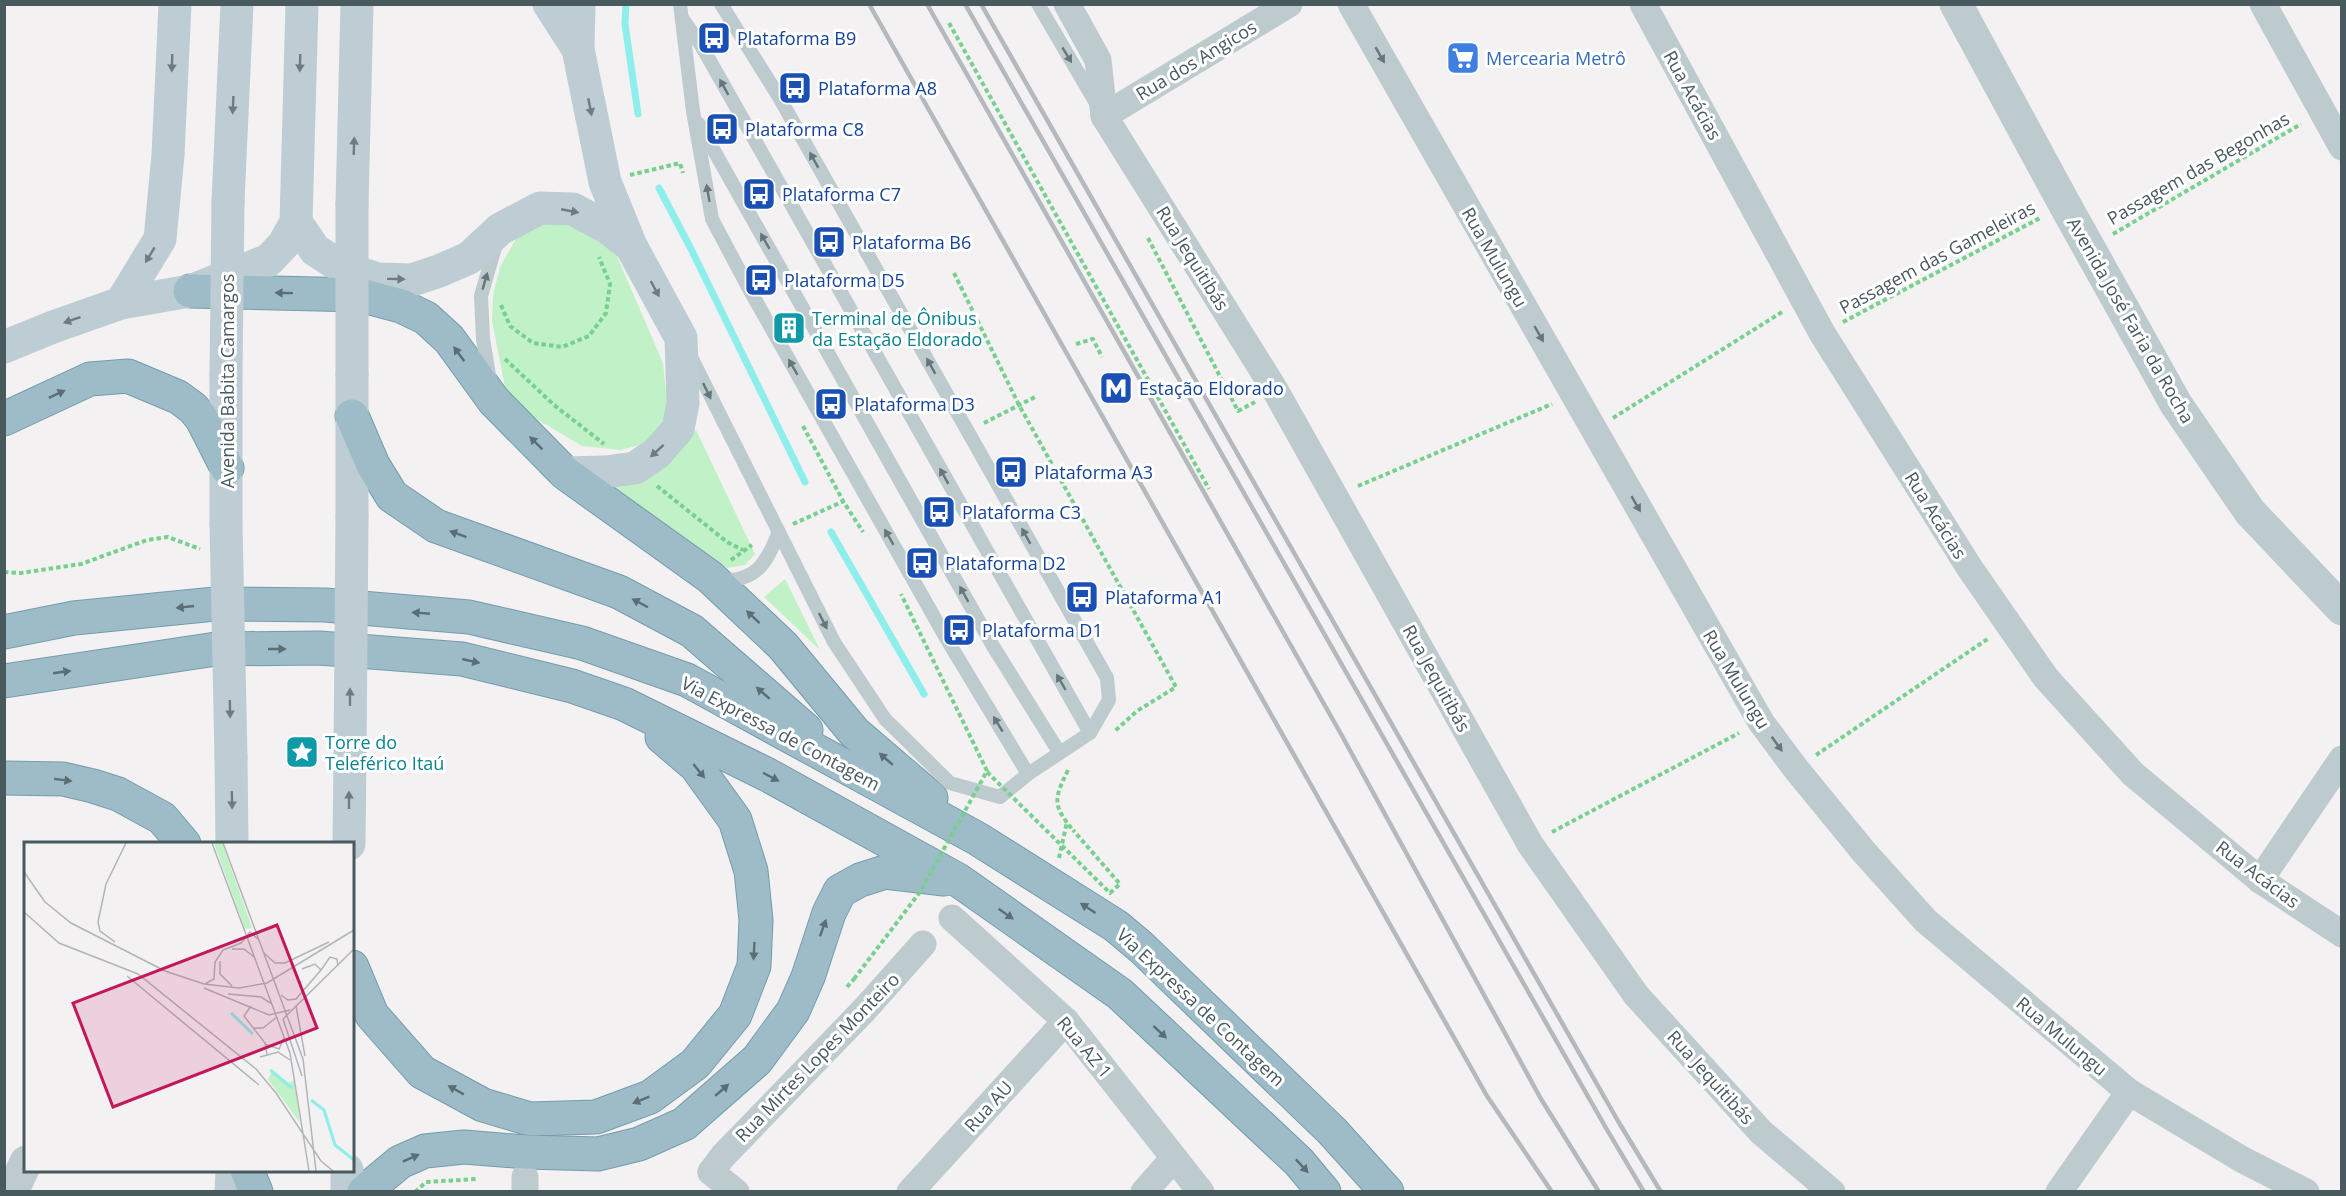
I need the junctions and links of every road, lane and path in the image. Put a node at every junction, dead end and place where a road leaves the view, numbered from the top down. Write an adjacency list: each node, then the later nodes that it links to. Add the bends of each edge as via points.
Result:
1 (175, 4): 35 (main road, one-way to 35, via 160,239)
2 (237, 4): 49 (main road, Avenida Babita Camargos, one-way to 49, bridge, via 228,202)
3 (302, 4): 25 (main road, one-way to 25)
4 (357, 4): 19 (main road)
5 (372, 4): 19 (main road)
6 (549, 4): 18 (main road)
7 (579, 4): 18 (main road)
8 (721, 4): 66 (lane, one-way to 8, via 1109,700 1107,678 779,97)
9 (1038, 4): 22 (lane, Rua Jequitibás, one-way to 22)
10 (1067, 4): 22 (street, Rua Jequitibás, via 1098,60)
11 (1289, 4): 22 (street, Rua dos Angicos)
12 (1351, 4): 43 (street, Rua Mulungu, one-way to 43)
13 (1643, 4): 33 (street, Rua Acácias)
14 (1956, 4): 24 (street, Avenida José Faria da Rocha)
15 (2263, 4): 21 (street)
16 (681, 11): 20 (lane); 66 (lane, one-way to 16)
17 (949, 23): 52 (path)
18 (578, 49): 28 (main road, one-way to 28, via 605,182)
19 (357, 57): 46 (main road, one-way to 19, bridge)
20 (693, 111): 67 (lane, one-way to 20, via 993,646); 72 (lane, one-way to 20, via 946,638 712,219)
21 (2321, 112): 23 (street); 29 (path, Passagem das Begonhas)
22 (1104, 116): 42 (street, Rua Jequitibás)
23 (2342, 147)
24 (2065, 205): 29 (street, Avenida José Faria da Rocha); 36 (path, Passagem das Gameleiras)
25 (296, 222): 26 (main road, one-way to 26, via 315,250 343,268 378,279 412,279 439,271 469,258); 32 (main road, via 269,260)
26 (500, 229): 28 (main road, one-way to 28, via 540,208 573,209); 38 (lane, one-way to 26, via 481,296)
27 (1148, 237): 42 (path, via 1238,411)
28 (631, 246): 37 (main road, one-way to 37)
29 (2089, 248): 60 (street, Avenida José Faria da Rocha, via 2176,404 2250,512)
30 (591, 251): 34 (path, via 599,257 610,284 606,313 589,336 562,347 533,343 510,326)
31 (954, 273): 44 (path, via 1019,405)
32 (190, 291): 35 (main road); 45 (highway, one-way to 32, via 449,339 426,318 401,306 360,295)
33 (1803, 298): 36 (street, Rua Acácias); 48 (path)
34 (499, 299)
35 (121, 303): 40 (main road, one-way to 40)
36 (1822, 333): 61 (street, Rua Acácias)
37 (681, 338): 50 (main road, one-way to 50, via 684,403 678,429 657,453); 54 (lane, one-way to 54)
38 (483, 339): 45 (lane); 50 (path, via 554,405)
39 (1076, 344): 41 (path, via 1093,339)
40 (4, 347)
41 (1102, 357)
42 (1275, 390): 53 (street, Rua Jequitibás)
43 (1573, 395): 48 (street, Rua Mulungu); 53 (path)
44 (1037, 396)
45 (494, 401): 51 (highway, one-way to 45)
46 (352, 416): 71 (highway, one-way to 46, via 692,631 619,592 436,526 392,496 373,465); 77 (main road, one-way to 46, bridge)
47 (4, 419): 49 (highway, one-way to 49, via 90,379 128,376 178,397 193,408 202,418)
48 (1594, 430): 65 (street, Rua Mulungu, one-way to 65)
49 (226, 468): 76 (main road, Avenida Babita Camargos, one-way to 76, bridge)
50 (635, 468): 51 (main road); 55 (path)
51 (565, 473): 58 (highway)
52 (1209, 489)
53 (1335, 496): 78 (street, Rua Jequitibás)
54 (778, 534): 58 (lane, via 757,572 735,581); 72 (lane, one-way to 72, via 834,642 885,719 950,783 1000,797)
55 (743, 550)
56 (205, 551): 57 (path, via 168,537 147,540 81,564)
57 (4, 572)
58 (714, 581): 74 (highway, one-way to 58, via 854,732 783,646)
59 (902, 594): 70 (path, bridge)
60 (2342, 609)
61 (2009, 625): 69 (path); 80 (street, Rua Acácias, via 2046,678 2133,774)
62 (4, 633): 71 (highway, Via Expressa de Contagem, one-way to 62, via 687,680 582,643 469,617 325,605 215,604 74,618)
63 (4, 681): 64 (highway, one-way to 64, via 216,649 318,648 462,659 572,686)
64 (624, 704): 79 (highway, one-way to 79, via 768,775); 85 (highway, one-way to 85, via 696,766 735,820 751,871 756,920 754,966 735,1015 695,1064 650,1097 596,1117 530,1119 483,1105 422,1072 372,1014)
65 (1761, 722): 69 (street, Rua Mulungu, one-way to 69); 78 (path)
66 (1090, 733): 67 (lane)
67 (1059, 752): 72 (lane)
68 (2342, 759): 80 (street)
69 (1796, 769): 88 (street, Rua Mulungu, via 1926,921)
70 (987, 771): 81 (path, bridge, via 1110,893 1120,884 1067,822); 86 (path, bridge, via 920,892)
71 (855, 772): 74 (highway, Via Expressa de Contagem)
72 (1028, 774)
73 (4, 778): 75 (highway, one-way to 75, via 63,779 118,794 162,818)
74 (978, 839): 81 (highway, Via Expressa de Contagem)
75 (183, 842)
76 (232, 842)
77 (349, 842)
78 (1530, 844): 108 (street, Rua Jequitibás, via 1636,995 1761,1132)
79 (958, 880): 101 (highway, one-way to 79, via 400,1162 425,1151 464,1147 598,1154 639,1144 684,1124 757,1060 793,1011 840,891 885,873); 106 (highway, one-way to 106, via 1120,994 1299,1162)
80 (2260, 880): 83 (street, Rua Acácias)
81 (1053, 885): 107 (highway, Via Expressa de Contagem, one-way to 81, via 1332,1131 1141,947)
82 (951, 918): 87 (street, Rua AZ 1)
83 (2342, 934)
84 (923, 944): 95 (street, Rua Mirtes Lopes Monteiro, via 723,1156)
85 (354, 972)
86 (854, 979)
87 (1066, 1021): 89 (street, Rua AZ 1); 103 (street, Rua AU)
88 (2129, 1092): 109 (street); 110 (street, Rua Mulungu, via 2243,1160)
89 (1174, 1158): 104 (street); 105 (street, Rua AZ 1)
90 (24, 1166): 96 (street)
91 (32, 1172): 97 (street)
92 (232, 1172): 98 (main road)
93 (248, 1172): 99 (highway)
94 (347, 1172): 100 (main road)
95 (711, 1182): 102 (street)
96 (12, 1191)
97 (33, 1191)
98 (231, 1191)
99 (256, 1191)
100 (347, 1191)
101 (364, 1191)
102 (736, 1191)
103 (910, 1191)
104 (1144, 1191)
105 (1201, 1191)
106 (1324, 1191)
107 (1387, 1191)
108 (1832, 1191)
109 (2059, 1191)
110 (2306, 1191)

